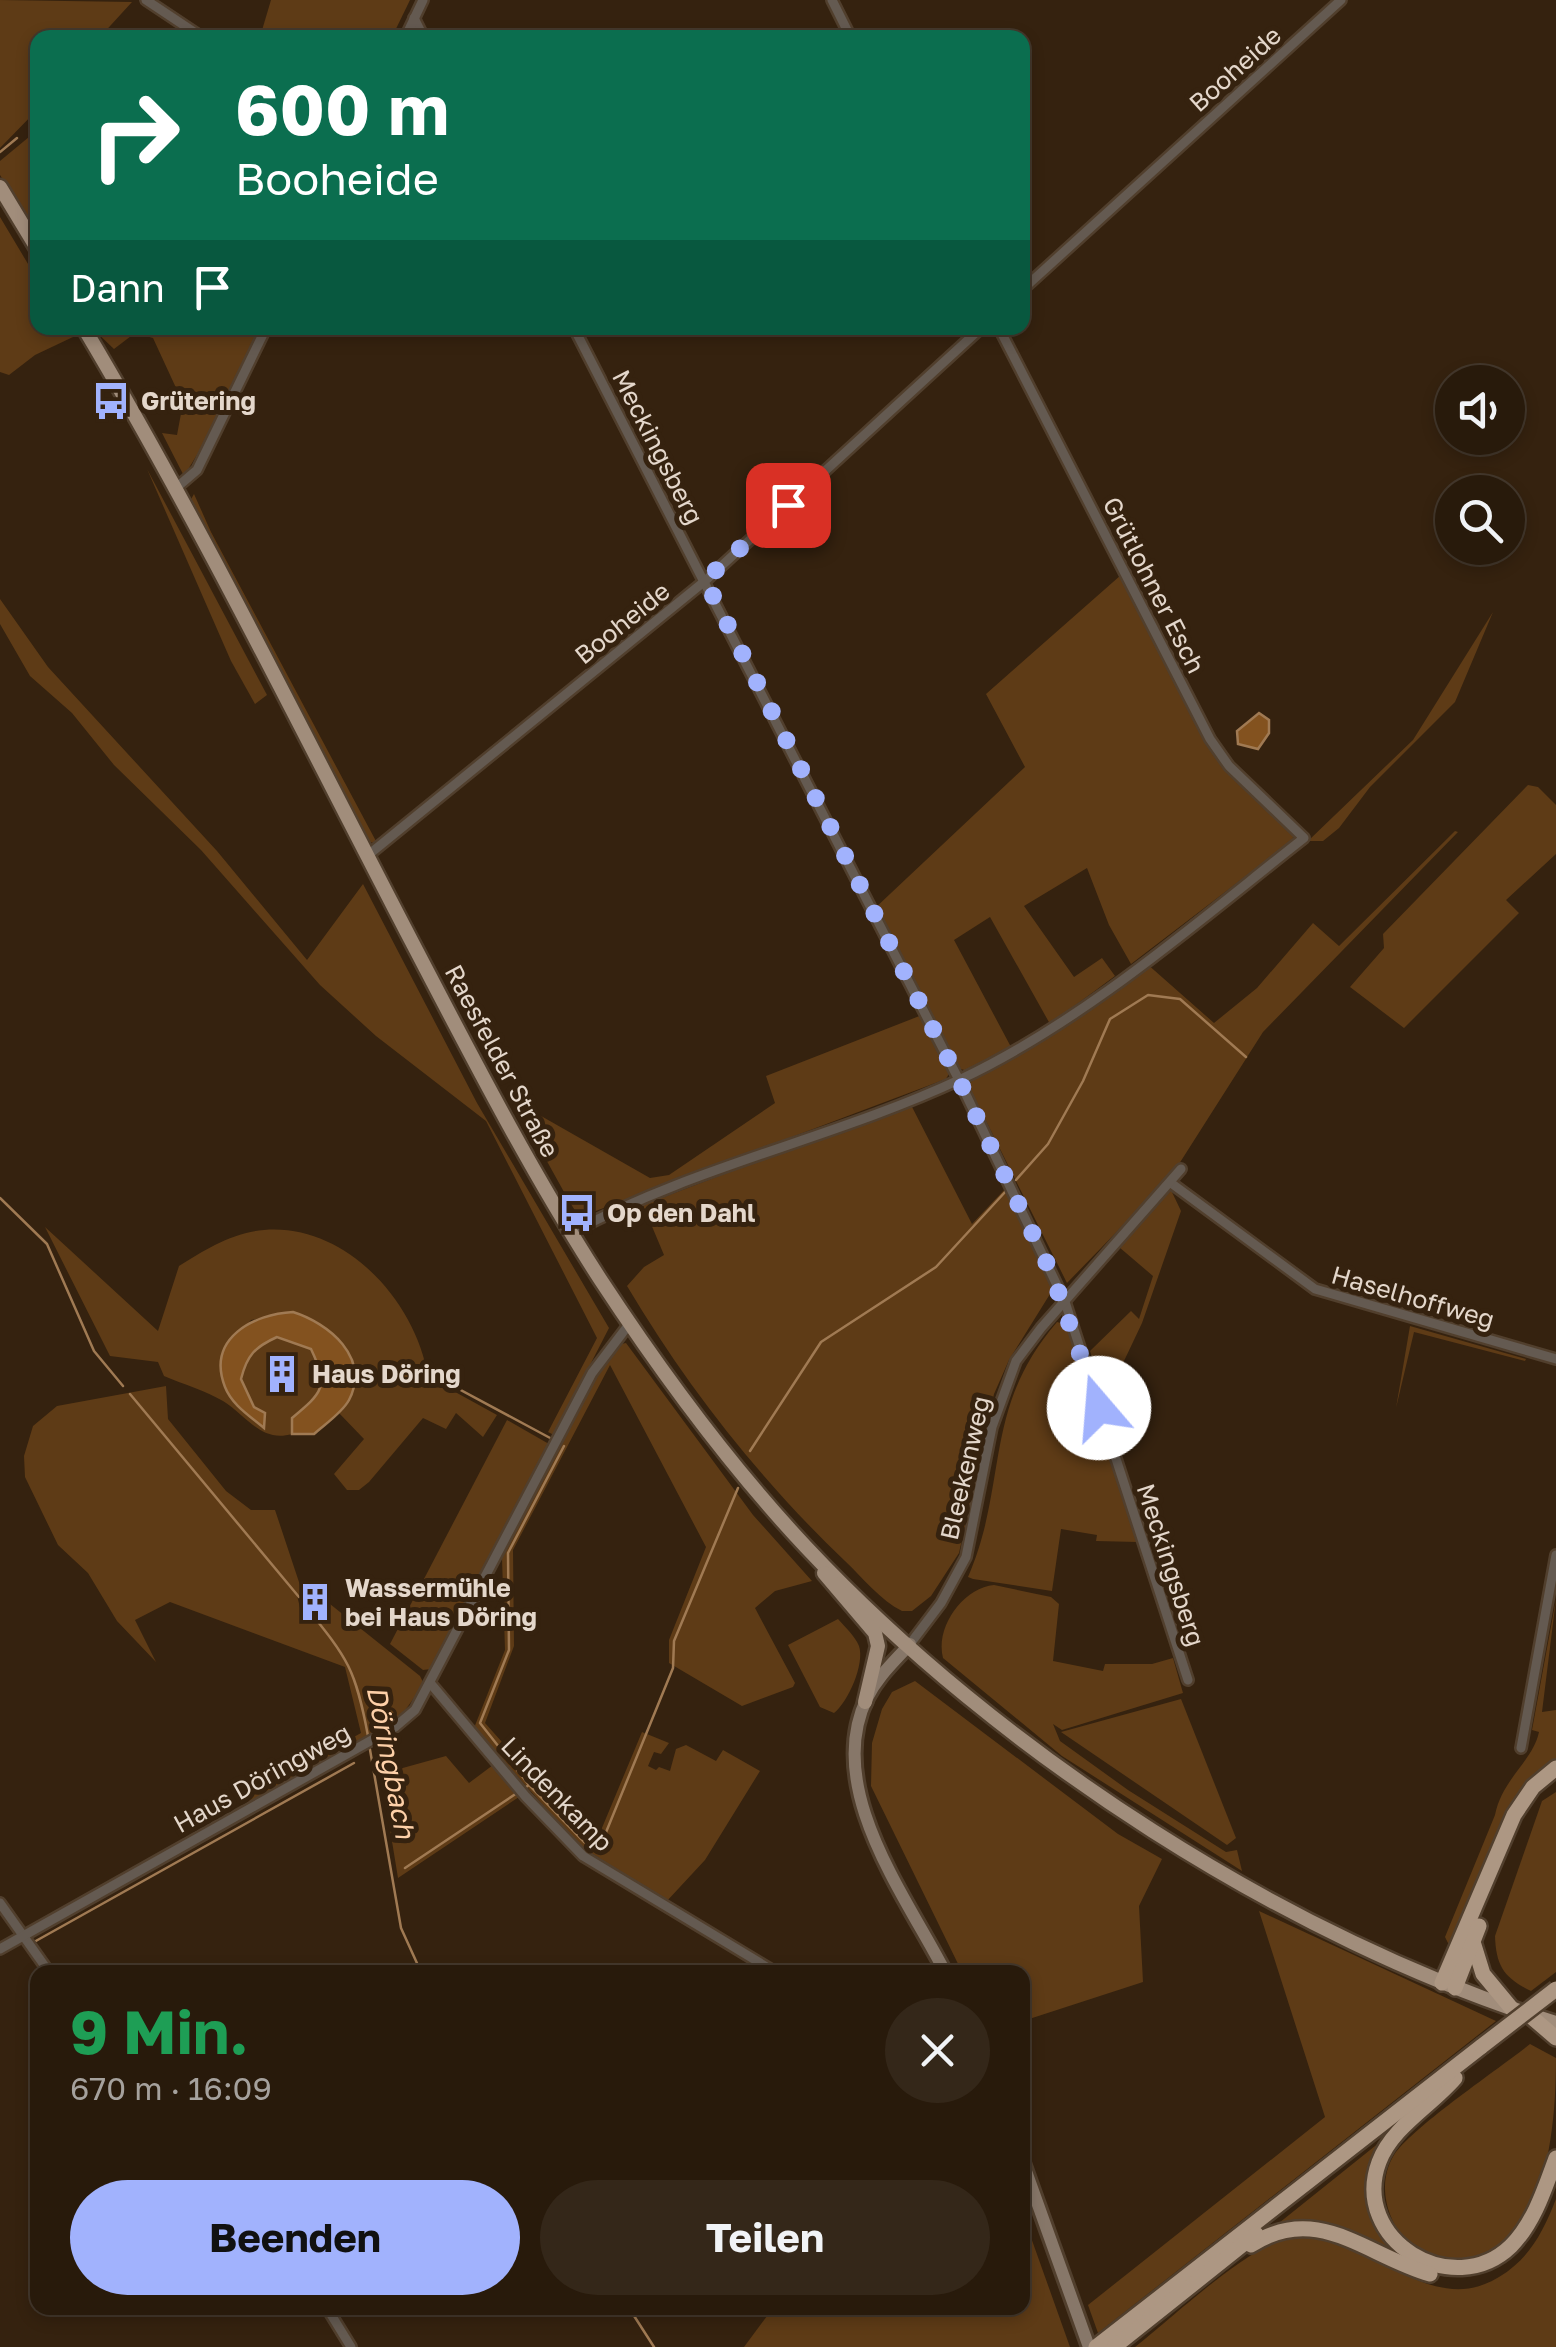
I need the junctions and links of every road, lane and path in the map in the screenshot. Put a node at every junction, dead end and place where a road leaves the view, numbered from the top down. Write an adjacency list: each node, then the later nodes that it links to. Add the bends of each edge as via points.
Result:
1 (146, 0): 6 (street)
2 (423, 0): 5 (street)
3 (832, 0): 9 (street)
4 (1341, 0): 12 (street, Booheide)
5 (414, 18): 7 (street); 8 (street)
6 (191, 30)
7 (408, 30)
8 (420, 30)
9 (847, 30)
10 (0, 187): 11 (main road)
11 (30, 237)
12 (1030, 283)
13 (88, 335): 18 (main road, Raesfelder Straße)
14 (263, 335): 18 (street, via 197,470)
15 (578, 335): 19 (street, Meckingsberg)
16 (973, 335): 19 (street, Booheide)
17 (1003, 335): 21 (street, Grütlohner Esch, via 1210,739 1304,838 1049,1031)
18 (176, 488): 20 (main road, Raesfelder Straße)
19 (705, 580): 20 (street, Booheide); 21 (street, Meckingsberg)
20 (367, 856): 24 (main road, Raesfelder Straße)
21 (959, 1080): 24 (street, via 648,1197); 25 (street, Meckingsberg)
22 (1181, 1169): 23 (street, Bleekenweg)
23 (1171, 1182): 25 (street, Bleekenweg); 27 (street, Haselhoffweg, via 1315,1289)
24 (571, 1233): 26 (main road, Raesfelder Straße)
25 (1065, 1302): 30 (street, Bleekenweg, via 1008,1377 966,1557); 31 (street, Meckingsberg)
26 (630, 1323): 28 (main road, Raesfelder Straße); 32 (street, Haus Döringweg, via 592,1373)
27 (1556, 1360)
28 (806, 1548): 30 (main road, Raesfelder Straße); 33 (main road, via 875,1633)
29 (1556, 1555): 34 (street)
30 (910, 1644): 33 (main road); 44 (main road, Raesfelder Straße, via 1073,1776 1162,1836 1260,1894)
31 (1188, 1680)
32 (432, 1684): 38 (street, Haus Döringweg, via 406,1719); 42 (street, Lindenkamp, via 577,1851)
33 (865, 1702): 43 (main road, via 856,1750 862,1802)
34 (1521, 1748)
35 (1556, 1768): 44 (highway, via 1532,1787 1514,1815)
36 (1556, 1776): 39 (highway, via 1516,1828)
37 (0, 1903): 38 (street)
38 (22, 1933): 40 (street, Haus Döringweg); 41 (street)
39 (1473, 1940): 44 (highway); 47 (highway, via 1483,1974)
40 (0, 1949)
41 (44, 1965)
42 (764, 1965)
43 (941, 1965)
44 (1449, 1986): 47 (main road, Raesfelder Straße)
45 (1556, 1989): 50 (highway, bridge)
46 (1556, 2000): 50 (highway)
47 (1520, 2011): 48 (main road, Raesfelder Straße); 49 (highway)
48 (1556, 2023)
49 (1556, 2038)
50 (1486, 2049): 51 (highway); 57 (highway)
51 (1455, 2078): 52 (highway, via 1398,2132 1379,2160 1381,2218 1406,2251 1439,2267 1465,2269 1494,2259 1526,2226); 55 (highway)
52 (1556, 2158)
53 (1556, 2174): 55 (highway, via 1520,2247 1475,2275 1424,2272 1344,2234 1299,2227 1266,2236)
54 (1030, 2181): 59 (main road)
55 (1207, 2275): 57 (highway)
56 (331, 2315): 58 (street)
57 (1129, 2328): 59 (highway); 60 (highway)
58 (350, 2347)
59 (1092, 2347)
60 (1114, 2347)

